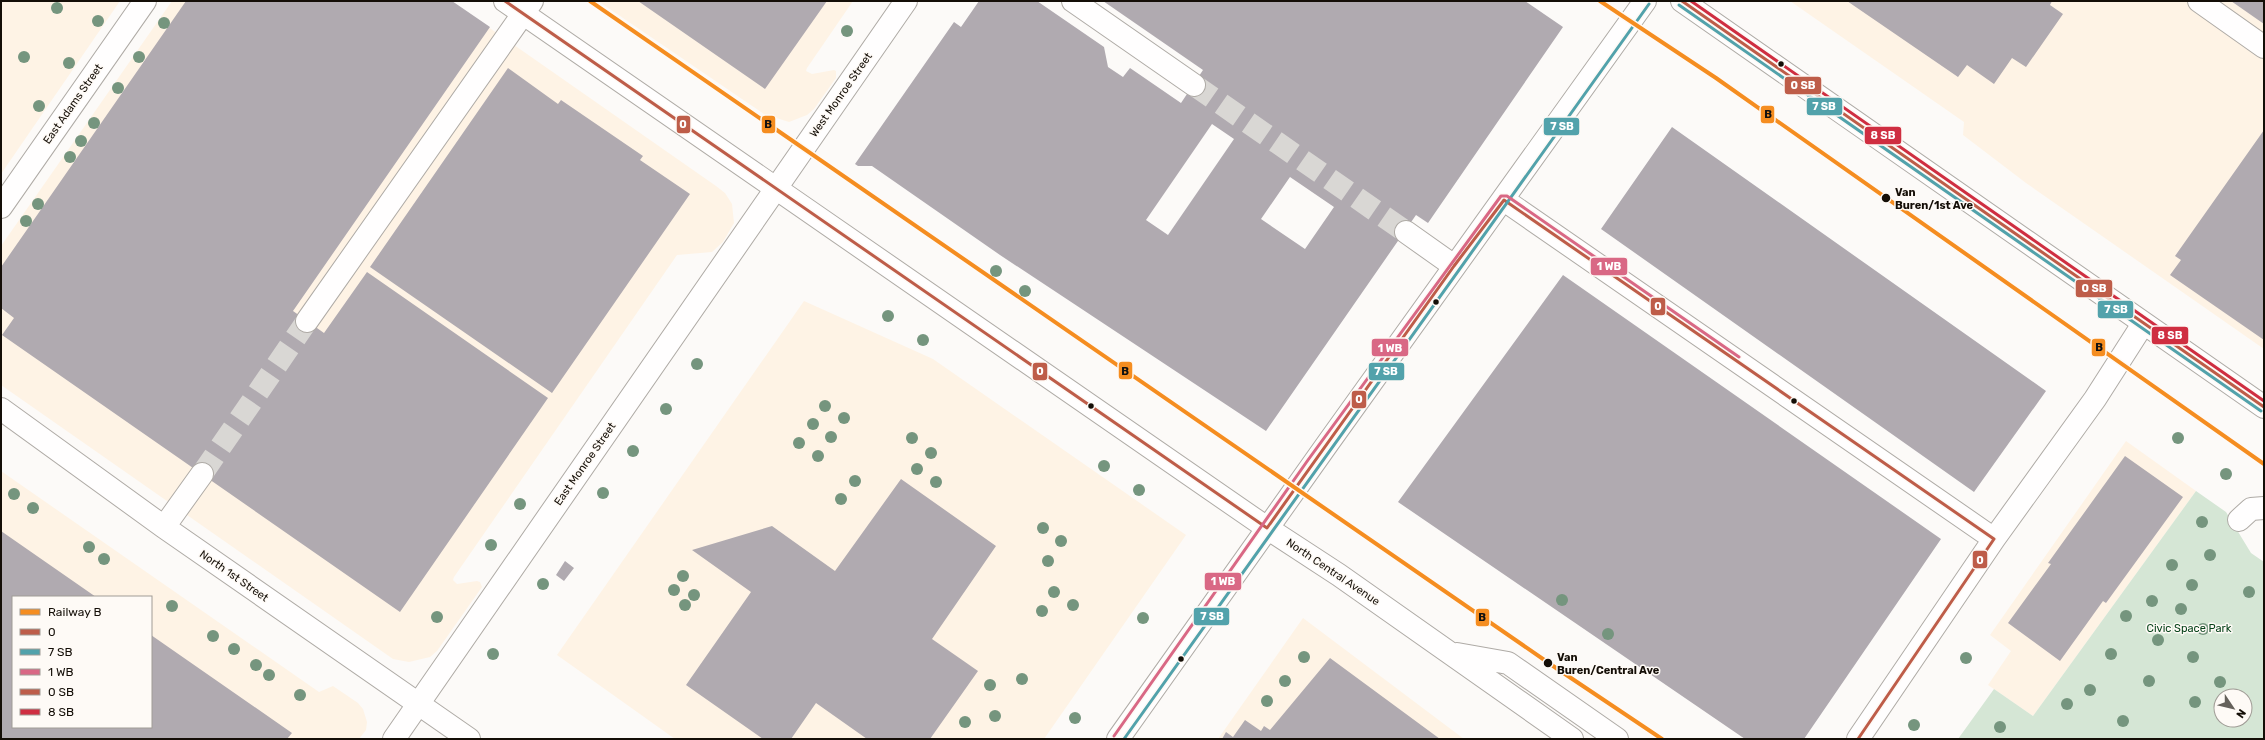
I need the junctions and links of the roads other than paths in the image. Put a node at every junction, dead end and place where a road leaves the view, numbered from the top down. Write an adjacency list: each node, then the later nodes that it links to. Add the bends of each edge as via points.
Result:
1 (145, 1): 13 (main road, East Adams Street)
2 (504, 1): 8 (main road, North Central Avenue)
3 (906, 1): 11 (main road, West Monroe Street)
4 (1073, 1): 10 (main road)
5 (1645, 1): 12 (main road)
6 (1682, 1): 17 (main road)
7 (2199, 1): 9 (main road)
8 (528, 8): 11 (main road, North Central Avenue); 16 (main road)
9 (2264, 47)
10 (1194, 85)
11 (776, 189): 24 (main road, North Central Avenue); 27 (main road, East Monroe Street)
12 (1504, 200): 15 (main road); 25 (main road)
13 (1, 207)
14 (1406, 232): 15 (main road)
15 (1454, 266): 24 (main road)
16 (307, 320)
17 (2143, 324): 18 (main road); 25 (main road, via 2095,399)
18 (2264, 407)
19 (1, 409): 23 (main road, North 1st Street)
20 (202, 474): 23 (main road)
21 (2264, 508): 22 (main road, via 2251,509)
22 (2239, 520)
23 (164, 527): 27 (main road, North 1st Street)
24 (1267, 528): 26 (main road, North Central Avenue); 30 (main road)
25 (1994, 539): 33 (main road)
26 (1450, 652): 31 (main road, North Central Avenue); 32 (main road, North Central Avenue, via 1508,663)
27 (418, 704): 28 (main road, East Monroe Street); 29 (main road, North 1st Street)
28 (394, 739)
29 (469, 739)
30 (1118, 739)
31 (1572, 739)
32 (1617, 739)
33 (1858, 739)

